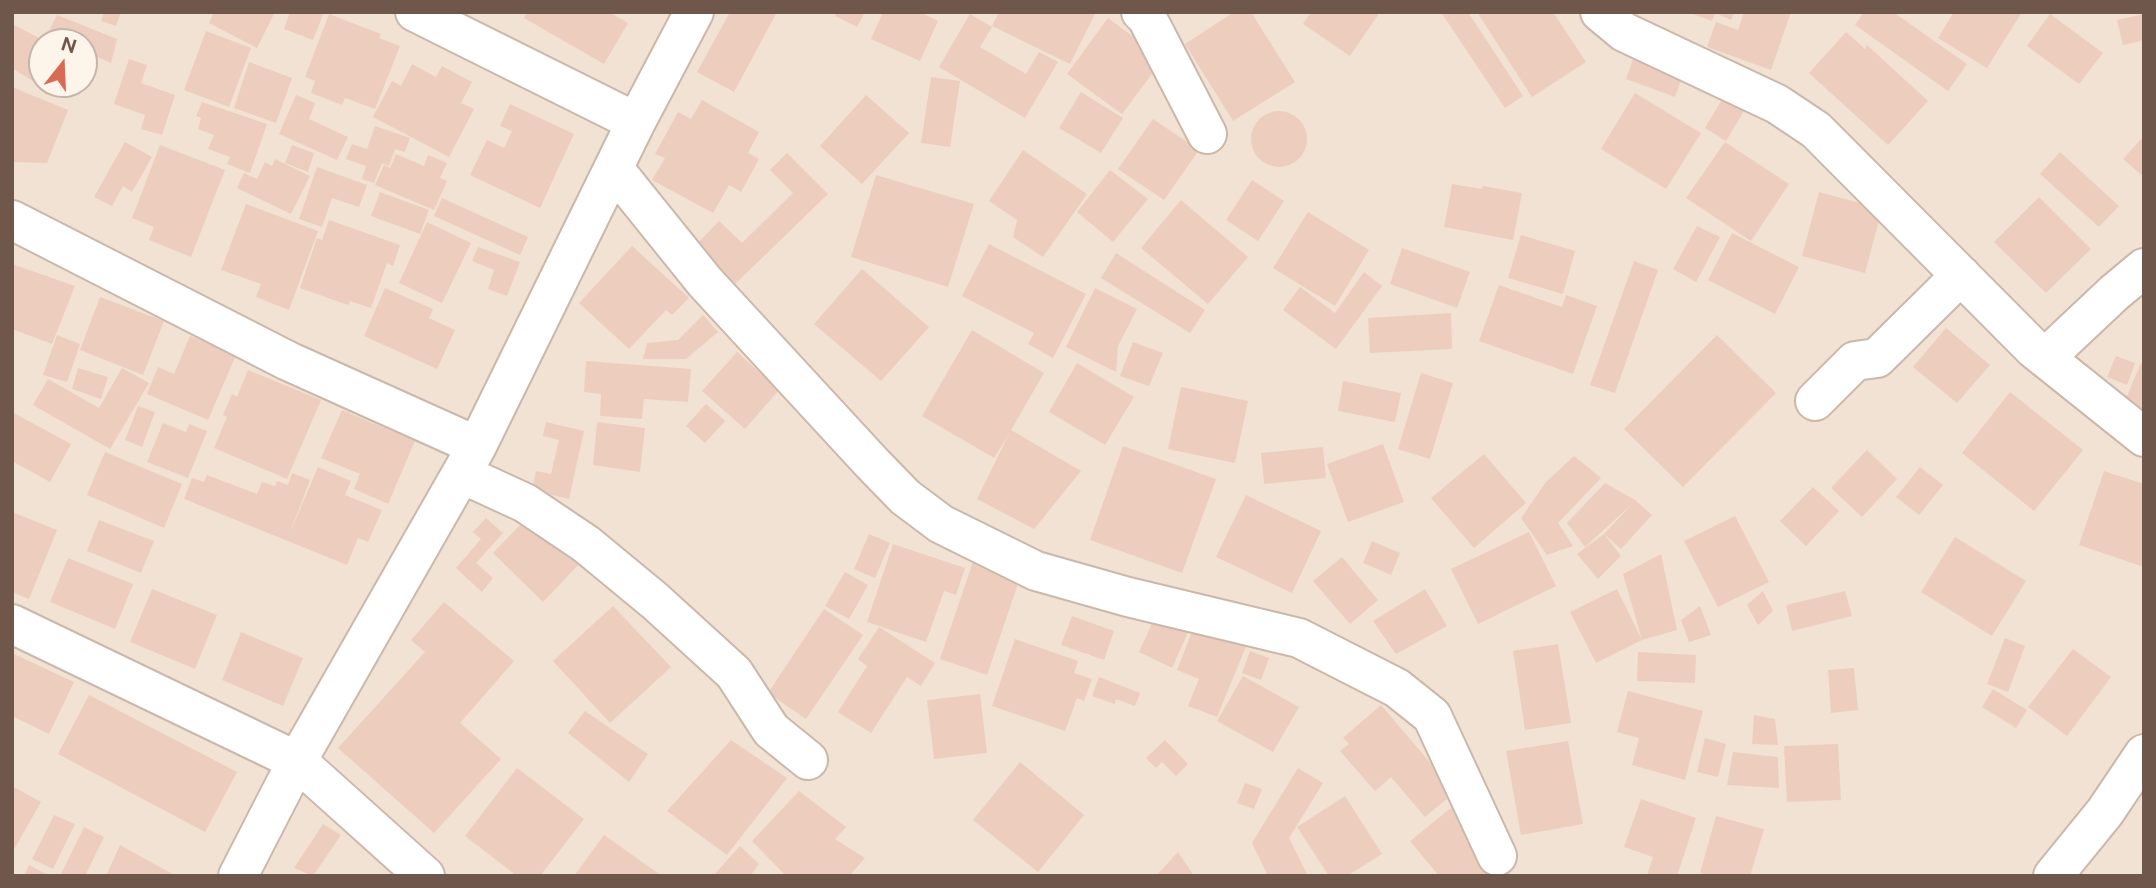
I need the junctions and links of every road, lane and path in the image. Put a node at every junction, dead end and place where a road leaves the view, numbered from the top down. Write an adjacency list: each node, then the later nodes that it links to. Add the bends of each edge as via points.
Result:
1 (415, 12): 5 (street)
2 (694, 12): 5 (street)
3 (1141, 12): 6 (street)
4 (1600, 12): 10 (street, via 1624,32 1777,104 1816,130)
5 (636, 122): 7 (street)
6 (1207, 134)
7 (614, 169): 14 (street); 19 (street, via 705,282 905,497 941,524 1036,571 1299,638 1397,688 1432,716)
8 (12, 220): 14 (street)
9 (2144, 268): 11 (street)
10 (1961, 275): 11 (street); 12 (street, via 1877,358 1856,361)
11 (2045, 358): 13 (street)
12 (1815, 401)
13 (2144, 437)
14 (470, 460): 17 (street, via 586,544 655,601 734,673 772,730); 18 (street)
15 (12, 624): 18 (street)
16 (2144, 754): 22 (street)
17 (808, 760)
18 (297, 761): 20 (street); 21 (street)
19 (1497, 856)
20 (238, 876)
21 (425, 876)
22 (2053, 876)

